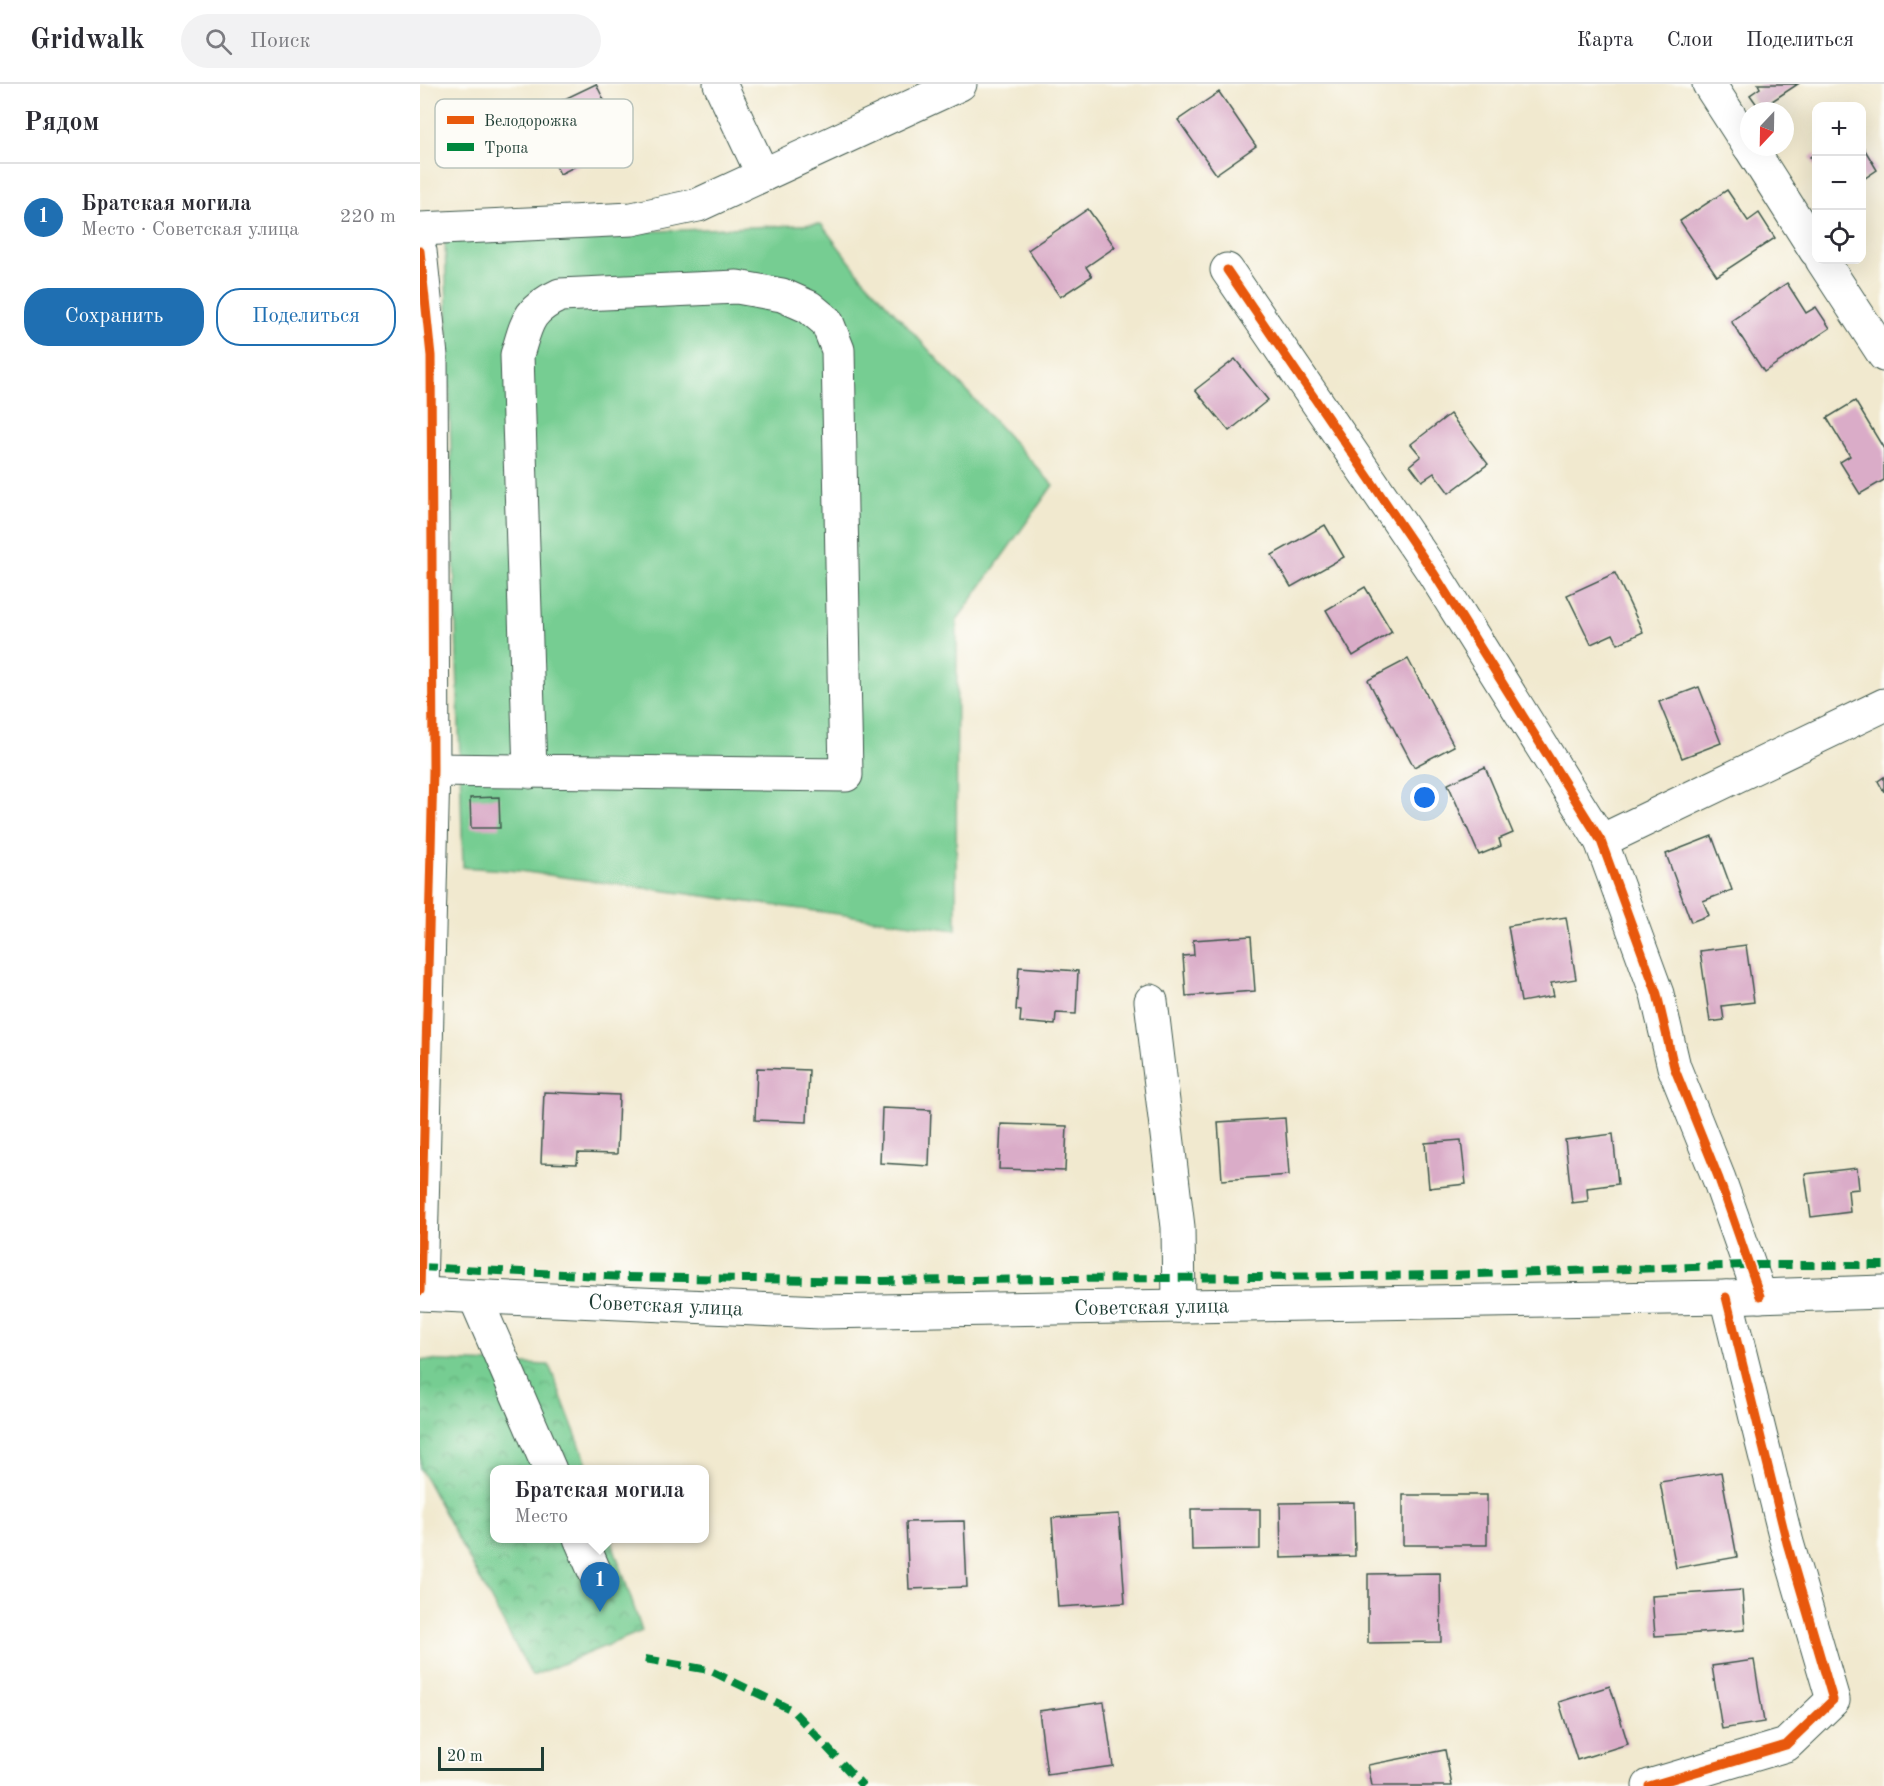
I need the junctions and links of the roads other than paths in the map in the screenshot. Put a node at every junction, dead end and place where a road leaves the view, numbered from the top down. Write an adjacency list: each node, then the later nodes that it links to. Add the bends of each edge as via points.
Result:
1 (720, 84): 6 (street)
2 (960, 84): 6 (street)
3 (1709, 84): 4 (street)
4 (1740, 132)
5 (1755, 156): 8 (street)
6 (763, 175): 7 (street, via 698,205 632,219)
7 (420, 229)
8 (1812, 244)
9 (420, 251): 14 (street, via 431,356)
10 (1825, 264): 12 (street)
11 (1227, 270): 16 (street, via 1432,572)
12 (1884, 355)
13 (1884, 705): 16 (street)
14 (433, 770): 15 (street); 19 (street)
15 (530, 772): 15 (street, via 517,355 527,322 539,305 560,295 737,287 782,295 809,307 827,322 838,350 846,775)
16 (1601, 841): 20 (street, via 1657,994 1674,1067)
17 (1151, 1000): 23 (street, via 1178,1227)
18 (1884, 1292): 20 (street, Советская улица)
19 (420, 1293): 21 (street, Советская улица)
20 (1760, 1296): 22 (street, Советская улица)
21 (475, 1297): 23 (street, Советская улица, via 820,1312); 24 (street)
22 (1726, 1297): 23 (street, Советская улица); 27 (street, via 1787,1543 1833,1700 1786,1745)
23 (1179, 1306)
24 (548, 1465)
25 (582, 1543): 26 (street)
26 (597, 1577)
27 (1648, 1786)

